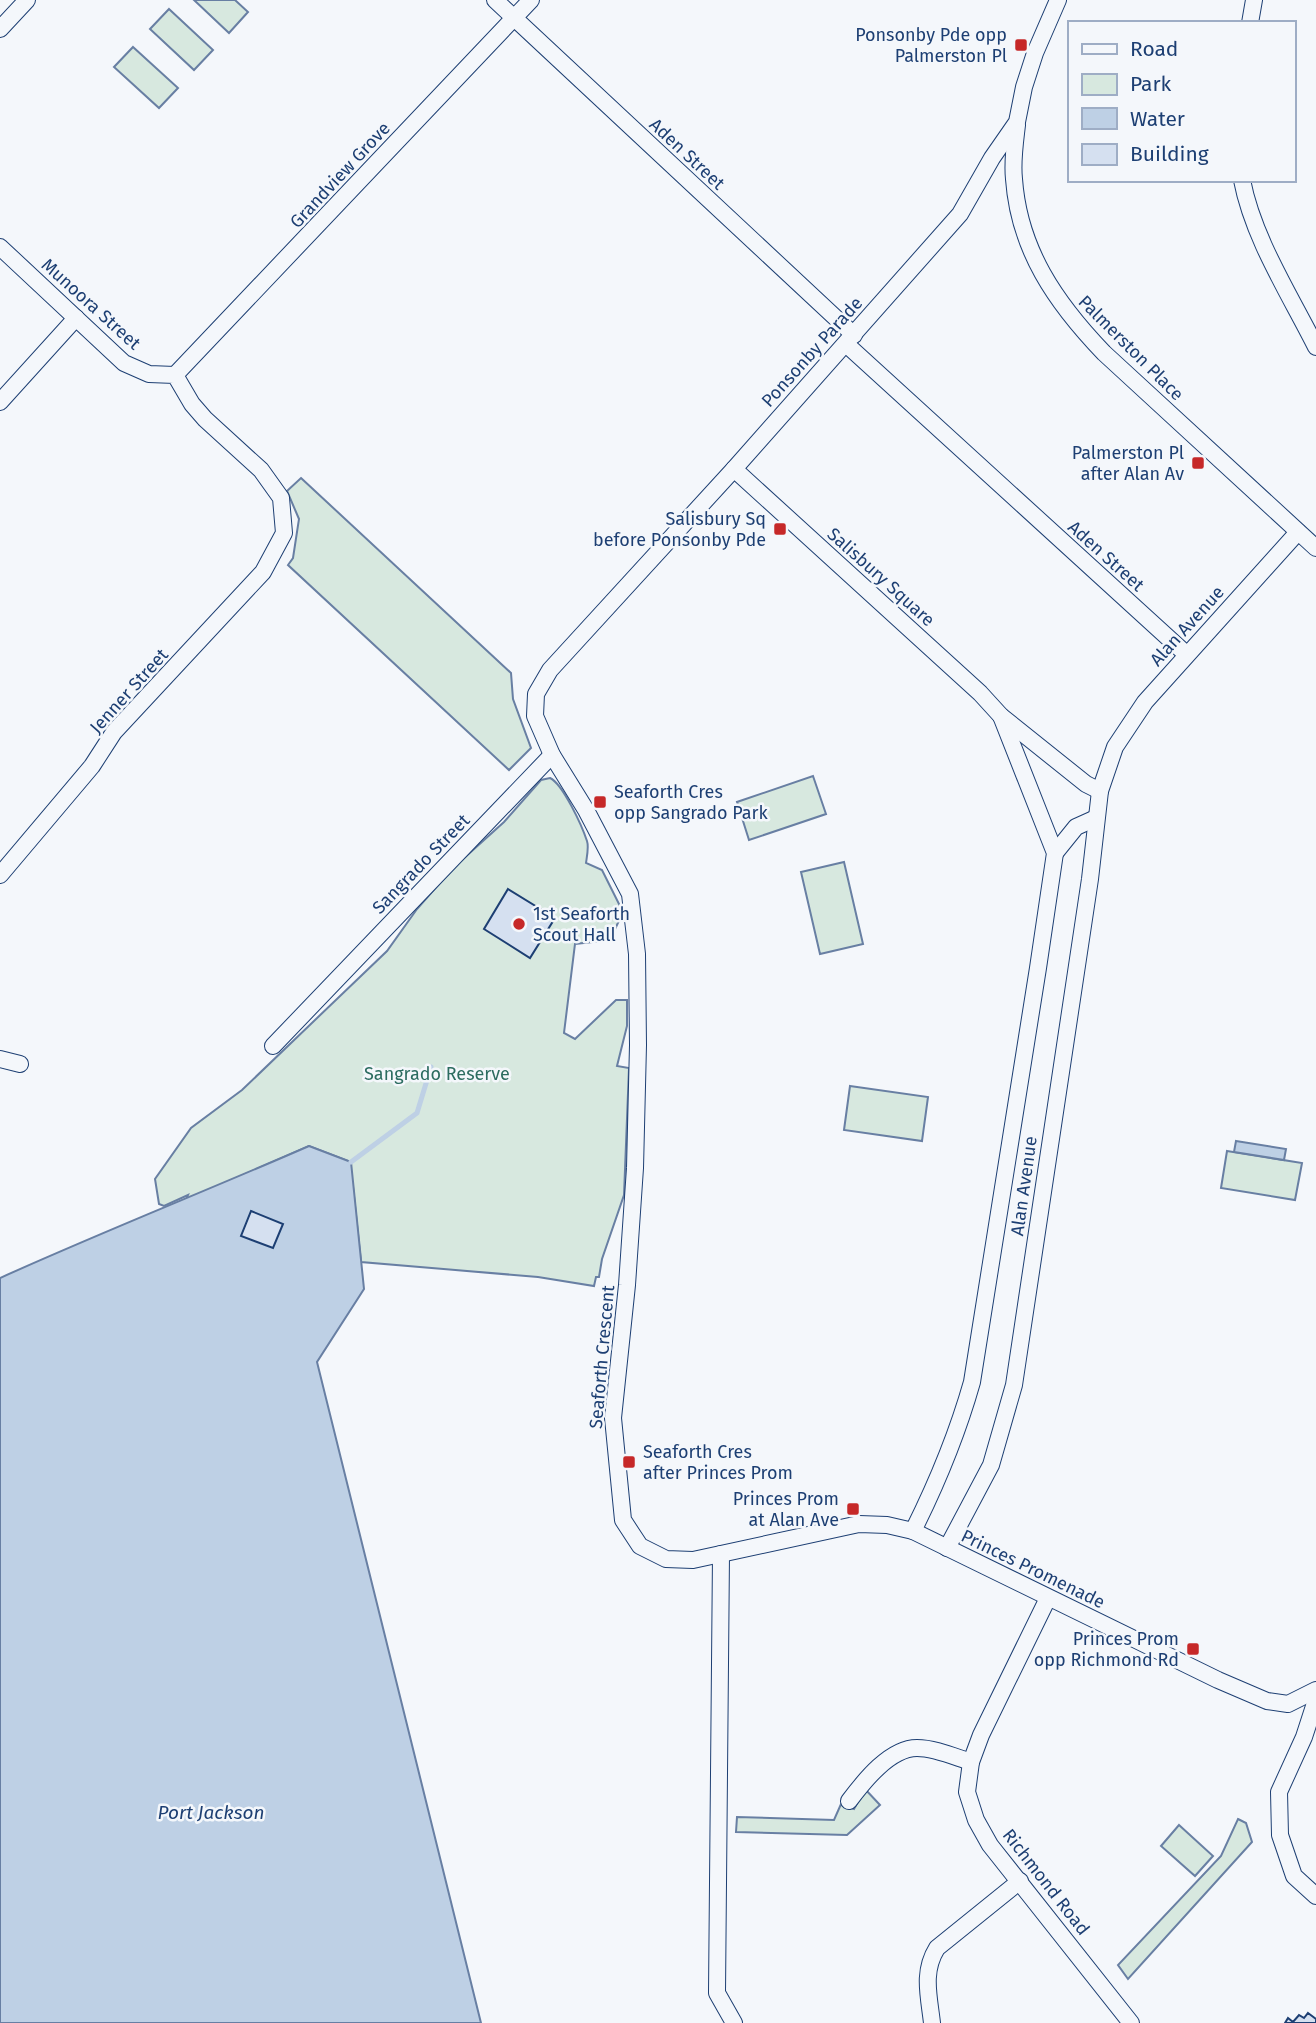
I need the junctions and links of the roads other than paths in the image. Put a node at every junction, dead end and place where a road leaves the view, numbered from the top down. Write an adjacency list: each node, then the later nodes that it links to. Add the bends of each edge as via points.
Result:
1 (27, 0): 8 (street)
2 (495, 0): 6 (street, Aden Street)
3 (531, 0): 6 (street, Grandview Grove)
4 (1058, 0): 9 (street, Ponsonby Parade, via 1035,53)
5 (1254, 0): 7 (street)
6 (514, 19): 13 (street, Aden Street); 15 (street, Grandview Grove)
7 (1250, 21)
8 (0, 29)
9 (1017, 122): 13 (street, Ponsonby Parade, via 960,214); 18 (street, Palmerston Place, via 1013,178 1018,207 1054,296 1104,353)
10 (1243, 182): 14 (street, via 1259,234)
11 (0, 247): 12 (street, Munoora Street)
12 (76, 318): 15 (street, Munoora Street, via 124,363 149,374); 16 (street)
13 (850, 340): 17 (street, Ponsonby Parade); 20 (street, Aden Street)
14 (1316, 347)
15 (175, 375): 26 (street, Jenner Street, via 192,404 261,470 281,498 284,533 263,572 240,600 114,732 92,766)
16 (0, 402)
17 (734, 469): 21 (street, Salisbury Square); 22 (street, Ponsonby Parade, via 550,670 536,694 536,716)
18 (1298, 532): 19 (street, Palmerston Place); 20 (street, Alan Avenue)
19 (1315, 545)
20 (1186, 654): 23 (street, Alan Avenue, via 1115,747)
21 (1001, 716): 23 (street); 25 (street, Alan Avenue)
22 (552, 755): 27 (street, Sangrado Street); 32 (street, Seaforth Crescent, via 629,894 637,954 635,1168 613,1418 623,1520 640,1546 666,1559 694,1560)
23 (1100, 791): 24 (street, Alan Avenue)
24 (1096, 818): 25 (street, via 1076,827); 31 (street, Alan Avenue, via 1014,1385 991,1465)
25 (1055, 853): 30 (street, Alan Avenue, via 972,1382 936,1486)
26 (0, 874)
27 (272, 1046)
28 (0, 1059): 29 (street)
29 (20, 1064)
30 (912, 1531): 31 (street, Princes Promenade); 32 (street, Princes Promenade, via 859,1524)
31 (947, 1548): 33 (street, Princes Promenade)
32 (721, 1554): 40 (street, via 718,1993)
33 (1048, 1598): 34 (street, Princes Promenade, via 1268,1701 1288,1704); 36 (street, Richmond Road)
34 (1316, 1690)
35 (1316, 1700): 39 (street, via 1279,1792 1280,1835 1294,1876)
36 (971, 1762): 37 (street, via 916,1748 895,1754); 38 (street, Richmond Road, via 967,1792 976,1820)
37 (849, 1801)
38 (1020, 1881): 41 (street, via 937,1948 927,1976); 42 (street, Richmond Road)
39 (1316, 1896)
40 (734, 2023)
41 (932, 2023)
42 (1131, 2023)

